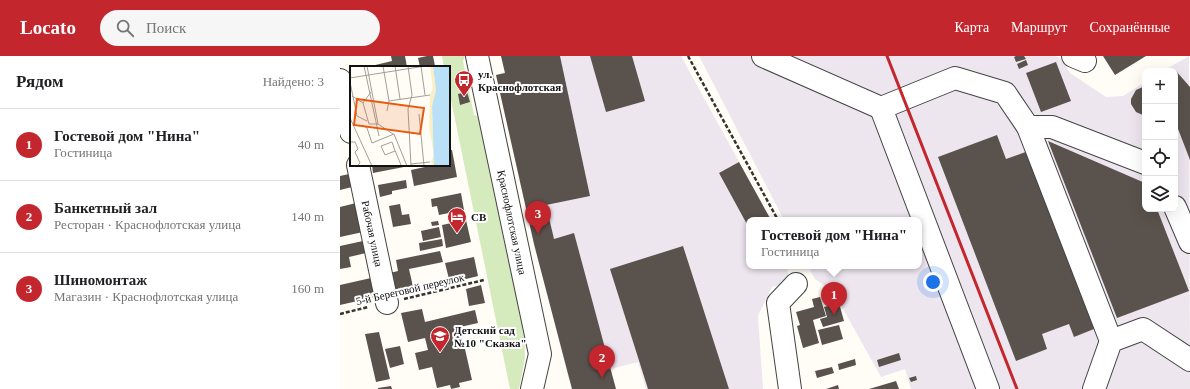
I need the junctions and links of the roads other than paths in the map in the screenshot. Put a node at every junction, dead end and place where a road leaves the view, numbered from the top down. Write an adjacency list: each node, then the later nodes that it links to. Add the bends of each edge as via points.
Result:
1 (477, 56): 15 (street, Краснофлотская улица, via 540,354)
2 (763, 56): 4 (street)
3 (340, 80): 5 (street)
4 (882, 108): 6 (street, via 955,78 1005,93); 17 (street)
5 (350, 127)
6 (1028, 127): 7 (street, via 1052,126); 13 (street)
7 (1142, 162)
8 (358, 166): 12 (street, Рабочая улица)
9 (1177, 212): 10 (street)
10 (1190, 242)
11 (796, 284): 16 (street, via 778,303)
12 (387, 303)
13 (1111, 341): 14 (street, via 1143,329); 18 (street)
14 (1190, 360)
15 (532, 389)
16 (790, 389)
17 (988, 389)
18 (1094, 389)

